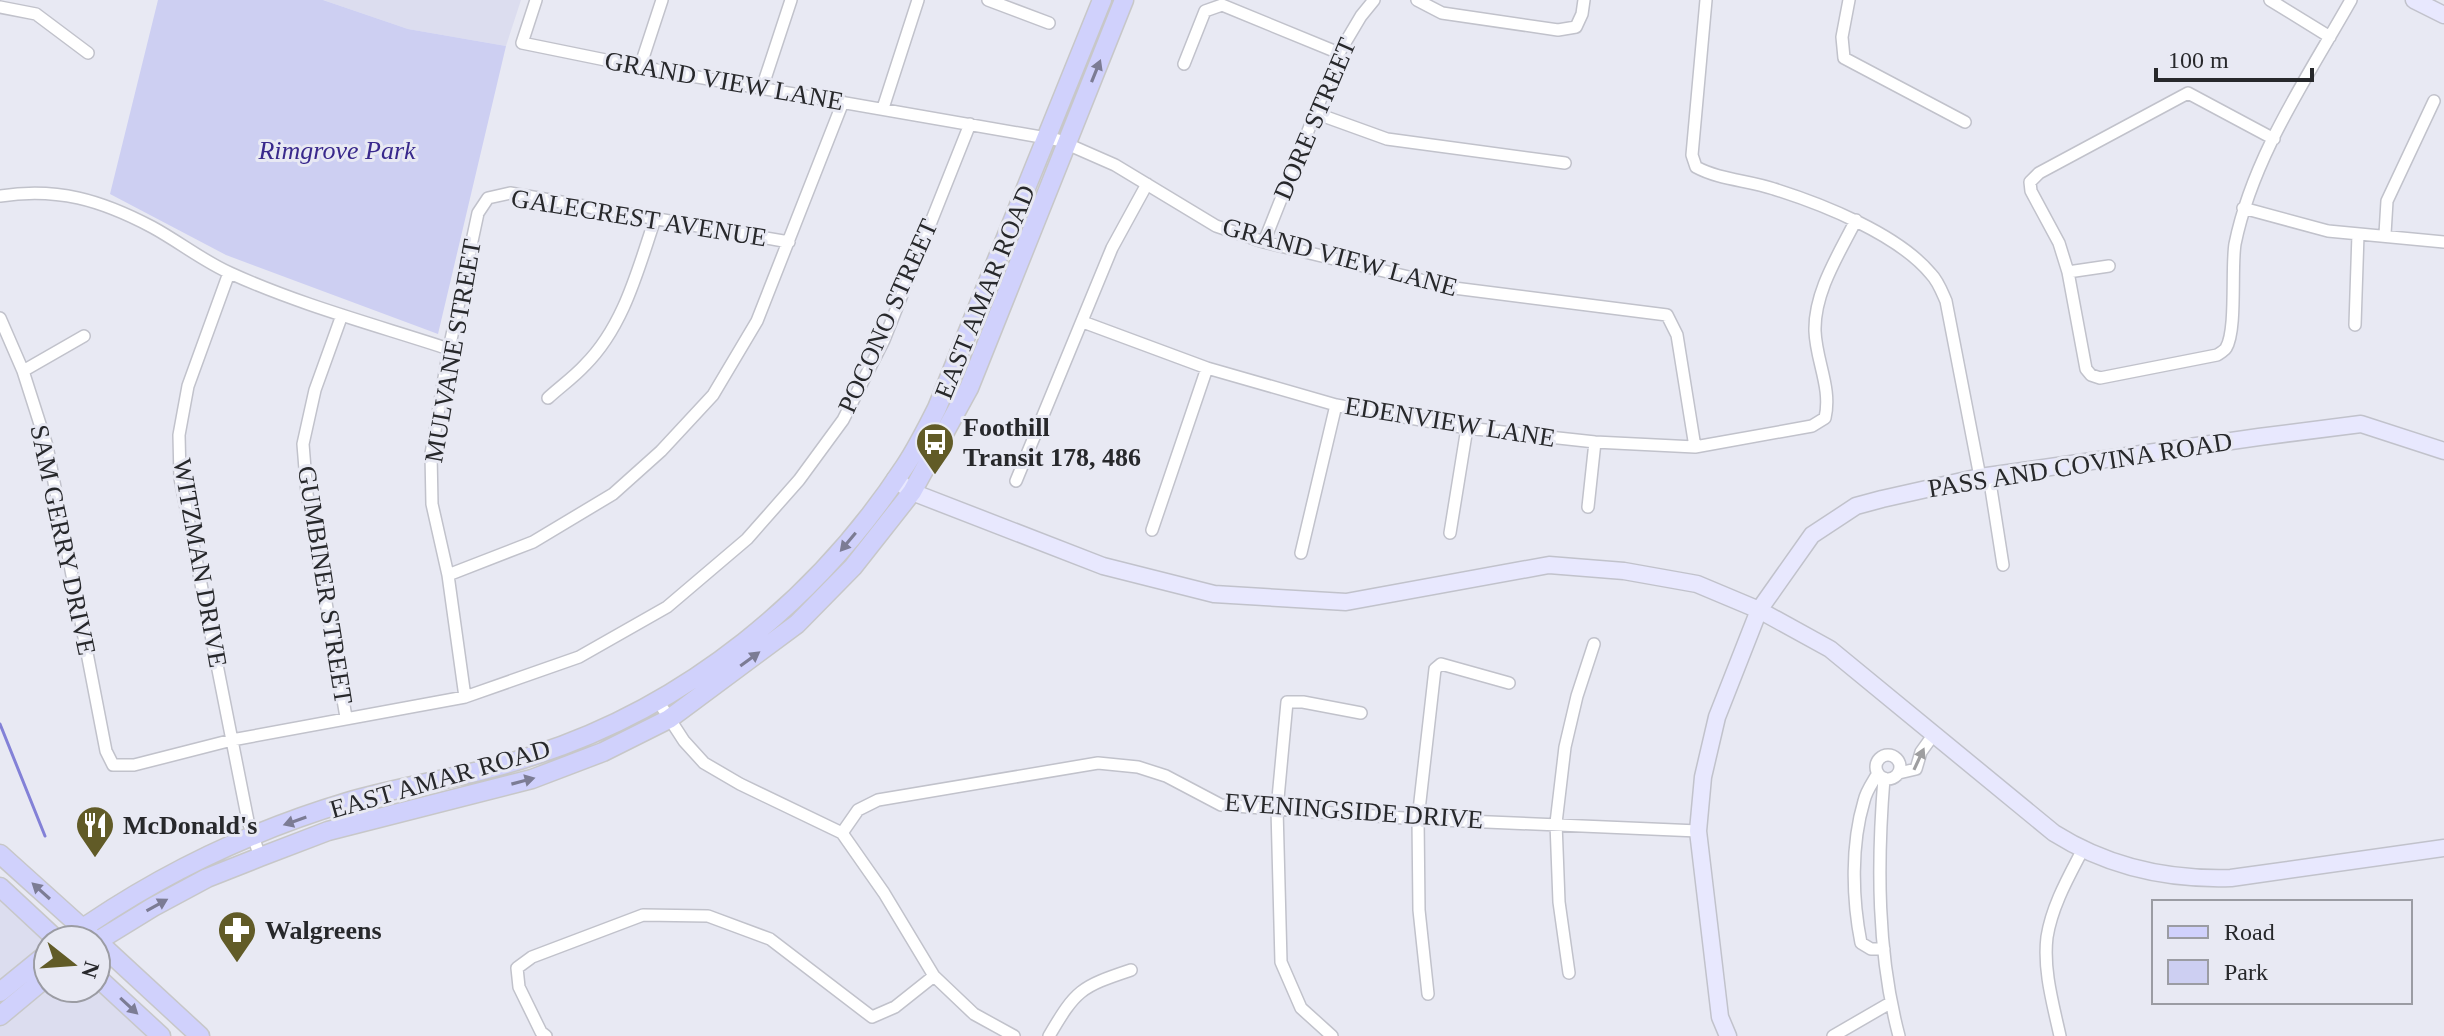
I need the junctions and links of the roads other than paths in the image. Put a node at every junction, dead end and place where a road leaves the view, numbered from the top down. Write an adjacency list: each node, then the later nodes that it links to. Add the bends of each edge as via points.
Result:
1 (536, 0): 23 (street, GRAND VIEW LANE, via 522,43)
2 (662, 0): 23 (street)
3 (791, 0): 24 (street)
4 (918, 0): 27 (street)
5 (988, 0): 18 (street)
6 (1102, 0): 31 (main road, EAST AMAR ROAD)
7 (1124, 0): 33 (main road, EAST AMAR ROAD, one-way to 7)
8 (1374, 0): 21 (street, DORE STREET)
9 (1417, 0): 10 (street, via 1442,13 1558,30 1576,27)
10 (1584, 0)
11 (1706, 0): 40 (street, via 1692,155 1696,167 1773,188)
12 (1849, 0): 29 (street, via 1844,58)
13 (2270, 0): 19 (street)
14 (2351, 0): 19 (street)
15 (2414, 0): 17 (street)
16 (0, 7): 20 (street, via 36,14)
17 (2444, 15)
18 (1049, 23)
19 (2330, 37): 32 (street)
20 (88, 53)
21 (1339, 53): 22 (street, via 1222,5 1205,11); 28 (street, DORE STREET)
22 (1184, 64)
23 (640, 67): 24 (street, GRAND VIEW LANE)
24 (762, 88): 26 (street, GRAND VIEW LANE)
25 (2434, 101): 42 (street, via 2387,201)
26 (843, 102): 27 (street, GRAND VIEW LANE); 43 (street)
27 (883, 108): 30 (street, GRAND VIEW LANE)
28 (1315, 113): 34 (street, via 1387,139); 44 (street, DORE STREET)
29 (1965, 122)
30 (970, 124): 31 (street, GRAND VIEW LANE); 76 (street, POCONO STREET, via 884,340 843,420 789,492 747,539 667,607 579,657)
31 (1047, 137): 33 (street, GRAND VIEW LANE); 64 (main road, EAST AMAR ROAD, via 948,386)
32 (2274, 139): 38 (street); 47 (street, via 2188,93 2039,173 2030,182 2031,191)
33 (1067, 143): 35 (street, GRAND VIEW LANE); 66 (main road, EAST AMAR ROAD, via 969,388)
34 (1565, 163)
35 (1147, 184): 44 (street, GRAND VIEW LANE, via 1216,226); 51 (street, via 1112,248)
36 (0, 196): 48 (street, via 27,192 85,198 150,226)
37 (488, 198): 39 (street, GALECREST AVENUE, via 510,193); 54 (street, MULVANE STREET, via 478,213)
38 (2243, 208): 41 (street); 47 (street, via 2233,256 2230,335 2217,355 2100,378 2091,375)
39 (655, 219): 43 (street, GALECREST AVENUE); 57 (street, via 616,323 587,363)
40 (1856, 220): 61 (street, EDENVIEW LANE, via 1819,297 1815,332 1829,402 1825,418 1812,426); 63 (street, via 1933,275 1946,301)
41 (2358, 234): 42 (street); 52 (street)
42 (2385, 234): 45 (street)
43 (789, 242): 72 (street, via 757,321 713,395 661,451 613,494 533,542)
44 (1264, 242): 61 (street, GRAND VIEW LANE, via 1454,288 1667,315 1677,335)
45 (2444, 242)
46 (2109, 266): 47 (street)
47 (2068, 272)
48 (229, 273): 49 (street); 82 (street, WITZMAN DRIVE, via 188,386 179,435 180,478)
49 (342, 315): 54 (street); 79 (street, GUMBINER STREET, via 315,390 303,444)
50 (0, 318): 56 (street, SAM GERRY DRIVE)
51 (1083, 322): 55 (street, EDENVIEW LANE); 65 (street)
52 (2355, 325)
53 (84, 336): 56 (street)
54 (449, 349): 72 (street, MULVANE STREET, via 431,454 432,504)
55 (1207, 368): 58 (street, EDENVIEW LANE); 68 (street)
56 (23, 371): 83 (street, SAM GERRY DRIVE, via 47,446 106,751)
57 (548, 398)
58 (1336, 405): 59 (street, EDENVIEW LANE); 70 (street)
59 (1467, 428): 60 (street, EDENVIEW LANE); 69 (street)
60 (1595, 442): 61 (street, EDENVIEW LANE); 67 (street)
61 (1695, 447)
62 (2444, 451): 63 (street, PASS AND COVINA ROAD, via 2361,424)
63 (1985, 477): 71 (street); 73 (street, PASS AND COVINA ROAD, via 1856,506 1812,535)
64 (895, 479): 66 (street); 77 (main road, EAST AMAR ROAD, one-way to 77, via 833,560 788,605 743,644)
65 (1016, 481)
66 (912, 492): 73 (street, via 1103,566 1214,594 1346,602 1549,565 1697,584); 80 (main road, EAST AMAR ROAD, one-way to 66, via 797,624 853,567)
67 (1588, 507)
68 (1152, 530)
69 (1450, 533)
70 (1301, 553)
71 (2003, 565)
72 (448, 575): 76 (street, MULVANE STREET)
73 (1759, 610): 81 (street, via 1840,656); 89 (street, PASS AND COVINA ROAD, via 1717,717)
74 (1594, 644): 88 (street, via 1565,747)
75 (1509, 683): 87 (street, via 1437,665)
76 (465, 697): 79 (street, POCONO STREET)
77 (658, 701): 80 (street); 91 (main road, EAST AMAR ROAD, one-way to 91, via 537,755 348,802)
78 (1361, 713): 86 (street, via 1287,702)
79 (346, 717): 82 (street, POCONO STREET)
80 (669, 719): 90 (street, via 704,763); 95 (main road, EAST AMAR ROAD, one-way to 80, via 328,831 532,779)
81 (1934, 734): 84 (street, one-way to 81, via 1916,769); 93 (street)
82 (232, 740): 83 (street, POCONO STREET, via 134,765); 91 (street, WITZMAN DRIVE)
83 (113, 765)
84 (1899, 773): 85 (street); 85 (street, via 1897,758 1887,754 1877,761)
85 (1881, 776): 101 (street); 101 (street, via 1864,798 1855,874 1861,943)
86 (1277, 809): 87 (street, EVENINGSIDE DRIVE); 90 (street, EVENINGSIDE DRIVE, via 1221,805 1166,776 1098,763 878,800 858,810); 118 (street, via 1281,962 1301,1008)
87 (1418, 819): 88 (street, EVENINGSIDE DRIVE); 110 (street, via 1419,910)
88 (1556, 823): 89 (street, EVENINGSIDE DRIVE); 105 (street)
89 (1698, 831): 119 (street, PASS AND COVINA ROAD, via 1720,1017)
90 (842, 833): 106 (street)
91 (253, 837): 95 (street, WITZMAN DRIVE); 99 (main road, EAST AMAR ROAD, via 176,872)
92 (2444, 848): 93 (street, via 2198,879 2135,869)
93 (2082, 851): 122 (street, via 2056,904 2047,938 2048,980)
94 (0, 854): 98 (main road, one-way to 94)
95 (260, 857): 100 (main road, EAST AMAR ROAD, one-way to 95, via 207,878)
96 (0, 887): 97 (main road)
97 (40, 924)
98 (78, 924)
99 (111, 924)
100 (112, 928)
101 (1884, 949): 111 (street)
102 (112, 955): 114 (main road)
103 (32, 966): 109 (main road)
104 (1131, 970): 117 (street, via 1094,982 1070,1000)
105 (1569, 973)
106 (934, 976): 115 (street, via 895,1007 872,1017 770,939 708,916 643,915 532,957 517,968 519,987); 116 (street, via 974,1014)
107 (32, 989): 112 (main road)
108 (112, 991): 113 (main road, one-way to 113)
109 (0, 992)
110 (1428, 994)
111 (1890, 1003): 120 (street); 121 (street)
112 (0, 1016)
113 (161, 1036)
114 (200, 1036)
115 (546, 1036)
116 (1014, 1036)
117 (1049, 1036)
118 (1332, 1036)
119 (1728, 1036)
120 (1833, 1036)
121 (1899, 1036)
122 (2060, 1036)

